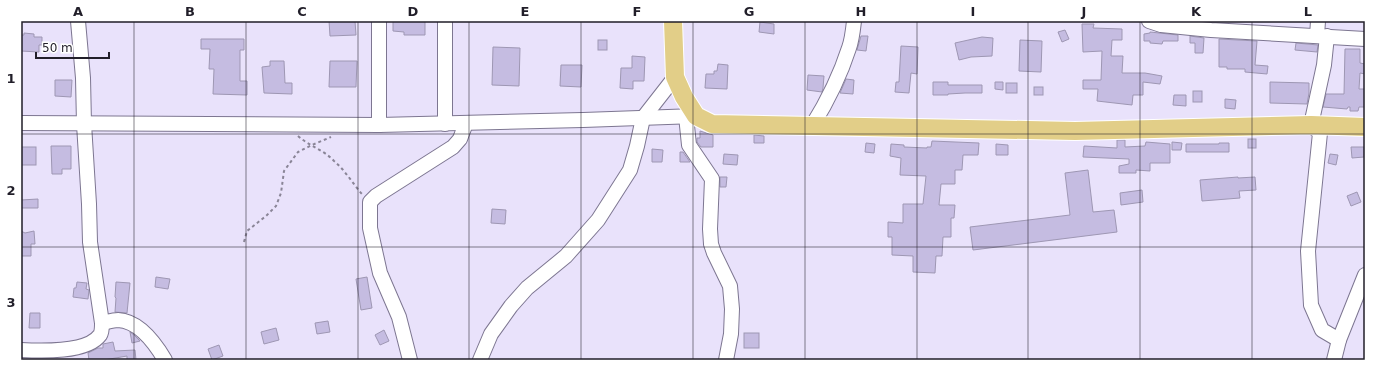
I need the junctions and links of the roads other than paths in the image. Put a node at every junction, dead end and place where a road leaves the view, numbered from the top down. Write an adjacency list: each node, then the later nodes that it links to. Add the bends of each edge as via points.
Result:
1 (78, 21): 15 (street)
2 (380, 21): 17 (street)
3 (445, 21): 16 (street)
4 (673, 21): 10 (main road)
5 (854, 21): 19 (street, via 850,47 839,75 826,104)
6 (1149, 21): 8 (street, via 1161,25 1211,30)
7 (1318, 21): 8 (street)
8 (1322, 36): 9 (street); 18 (street, via 1324,65)
9 (1365, 39)
10 (675, 77): 11 (main road); 12 (street)
11 (691, 116): 12 (street); 19 (main road, via 717,125); 29 (street, via 689,145 712,180 711,244 730,286 731,334)
12 (643, 118): 14 (street); 28 (street, via 630,170 613,198 598,220 566,256 527,288 511,306 491,334)
13 (21, 123): 15 (street)
14 (466, 123): 16 (street); 27 (street, via 453,147 370,202 370,228 380,273 399,316)
15 (84, 124): 17 (street); 22 (street, via 90,242)
16 (445, 124): 17 (street)
17 (379, 125)
18 (1311, 125): 19 (main road, via 1083,131); 20 (main road); 23 (street, via 1320,132 1308,251 1311,305 1322,330)
19 (812, 126)
20 (1365, 127)
21 (1365, 275): 23 (street)
22 (102, 323): 25 (street, via 100,336 91,343); 26 (street, via 117,320 138,327)
23 (1338, 340): 30 (street)
24 (21, 350): 25 (street)
25 (46, 356)
26 (164, 360)
27 (410, 360)
28 (480, 360)
29 (726, 360)
30 (1334, 360)

